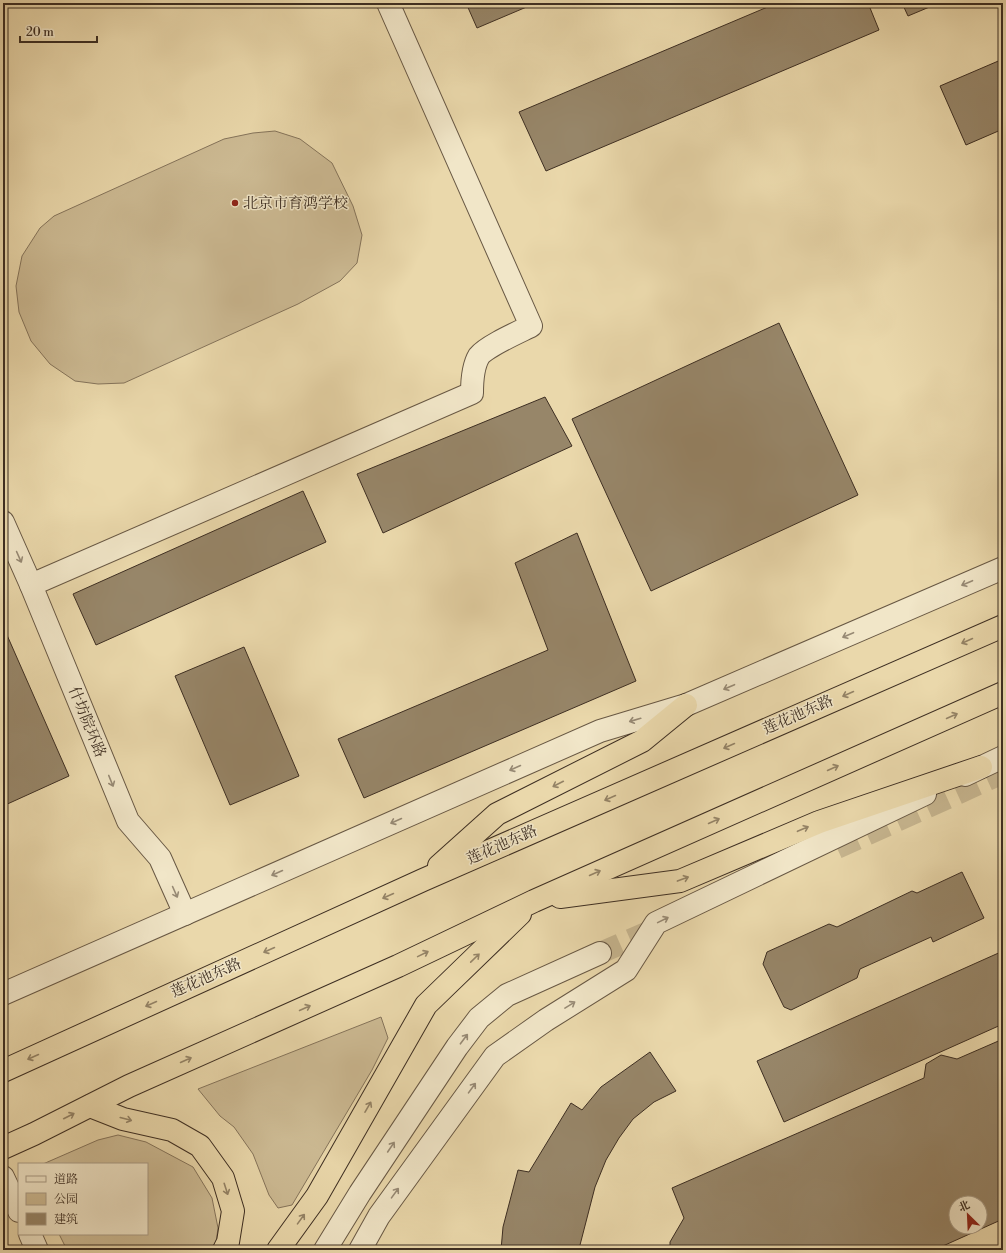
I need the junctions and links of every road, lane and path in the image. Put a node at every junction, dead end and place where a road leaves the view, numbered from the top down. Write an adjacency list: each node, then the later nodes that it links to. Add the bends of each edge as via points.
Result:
1 (388, 3): 4 (street, via 531,326 479,356 472,378 472,393)
2 (3, 522): 4 (street, 什坊院环路, one-way to 4)
3 (1003, 568): 7 (street, one-way to 7)
4 (31, 585): 12 (street, 什坊院环路, one-way to 12, via 128,821 160,858)
5 (1003, 626): 10 (highway, 莲花池东路, one-way to 10)
6 (1003, 693): 11 (highway, one-way to 6)
7 (686, 705): 10 (highway, one-way to 10, via 642,741 497,814); 12 (street, one-way to 12, via 600,731)
8 (1003, 757): 9 (street)
9 (981, 767): 11 (highway, one-way to 9, via 680,880 819,822); 21 (street, one-way to 9, via 495,1056 546,1020 626,970 656,923)
10 (423, 880): 15 (highway, 莲花池东路, one-way to 15)
11 (534, 900): 16 (highway, one-way to 11, via 129,1086 398,966); 25 (highway, one-way to 11, via 317,1196 426,1005)
12 (185, 914): 14 (street)
13 (600, 953): 19 (street, one-way to 13, via 479,1018 507,995)
14 (3, 994)
15 (3, 1071)
16 (90, 1106): 17 (highway, one-way to 16); 24 (highway, one-way to 24, via 123,1119 172,1130 200,1146 223,1178 233,1211 228,1242)
17 (3, 1148)
18 (3, 1177): 20 (street)
19 (360, 1193): 21 (street); 26 (street)
20 (18, 1209)
21 (379, 1216): 27 (street)
22 (30, 1235): 23 (street)
23 (37, 1250)
24 (224, 1250)
25 (278, 1250)
26 (324, 1250)
27 (360, 1250)

